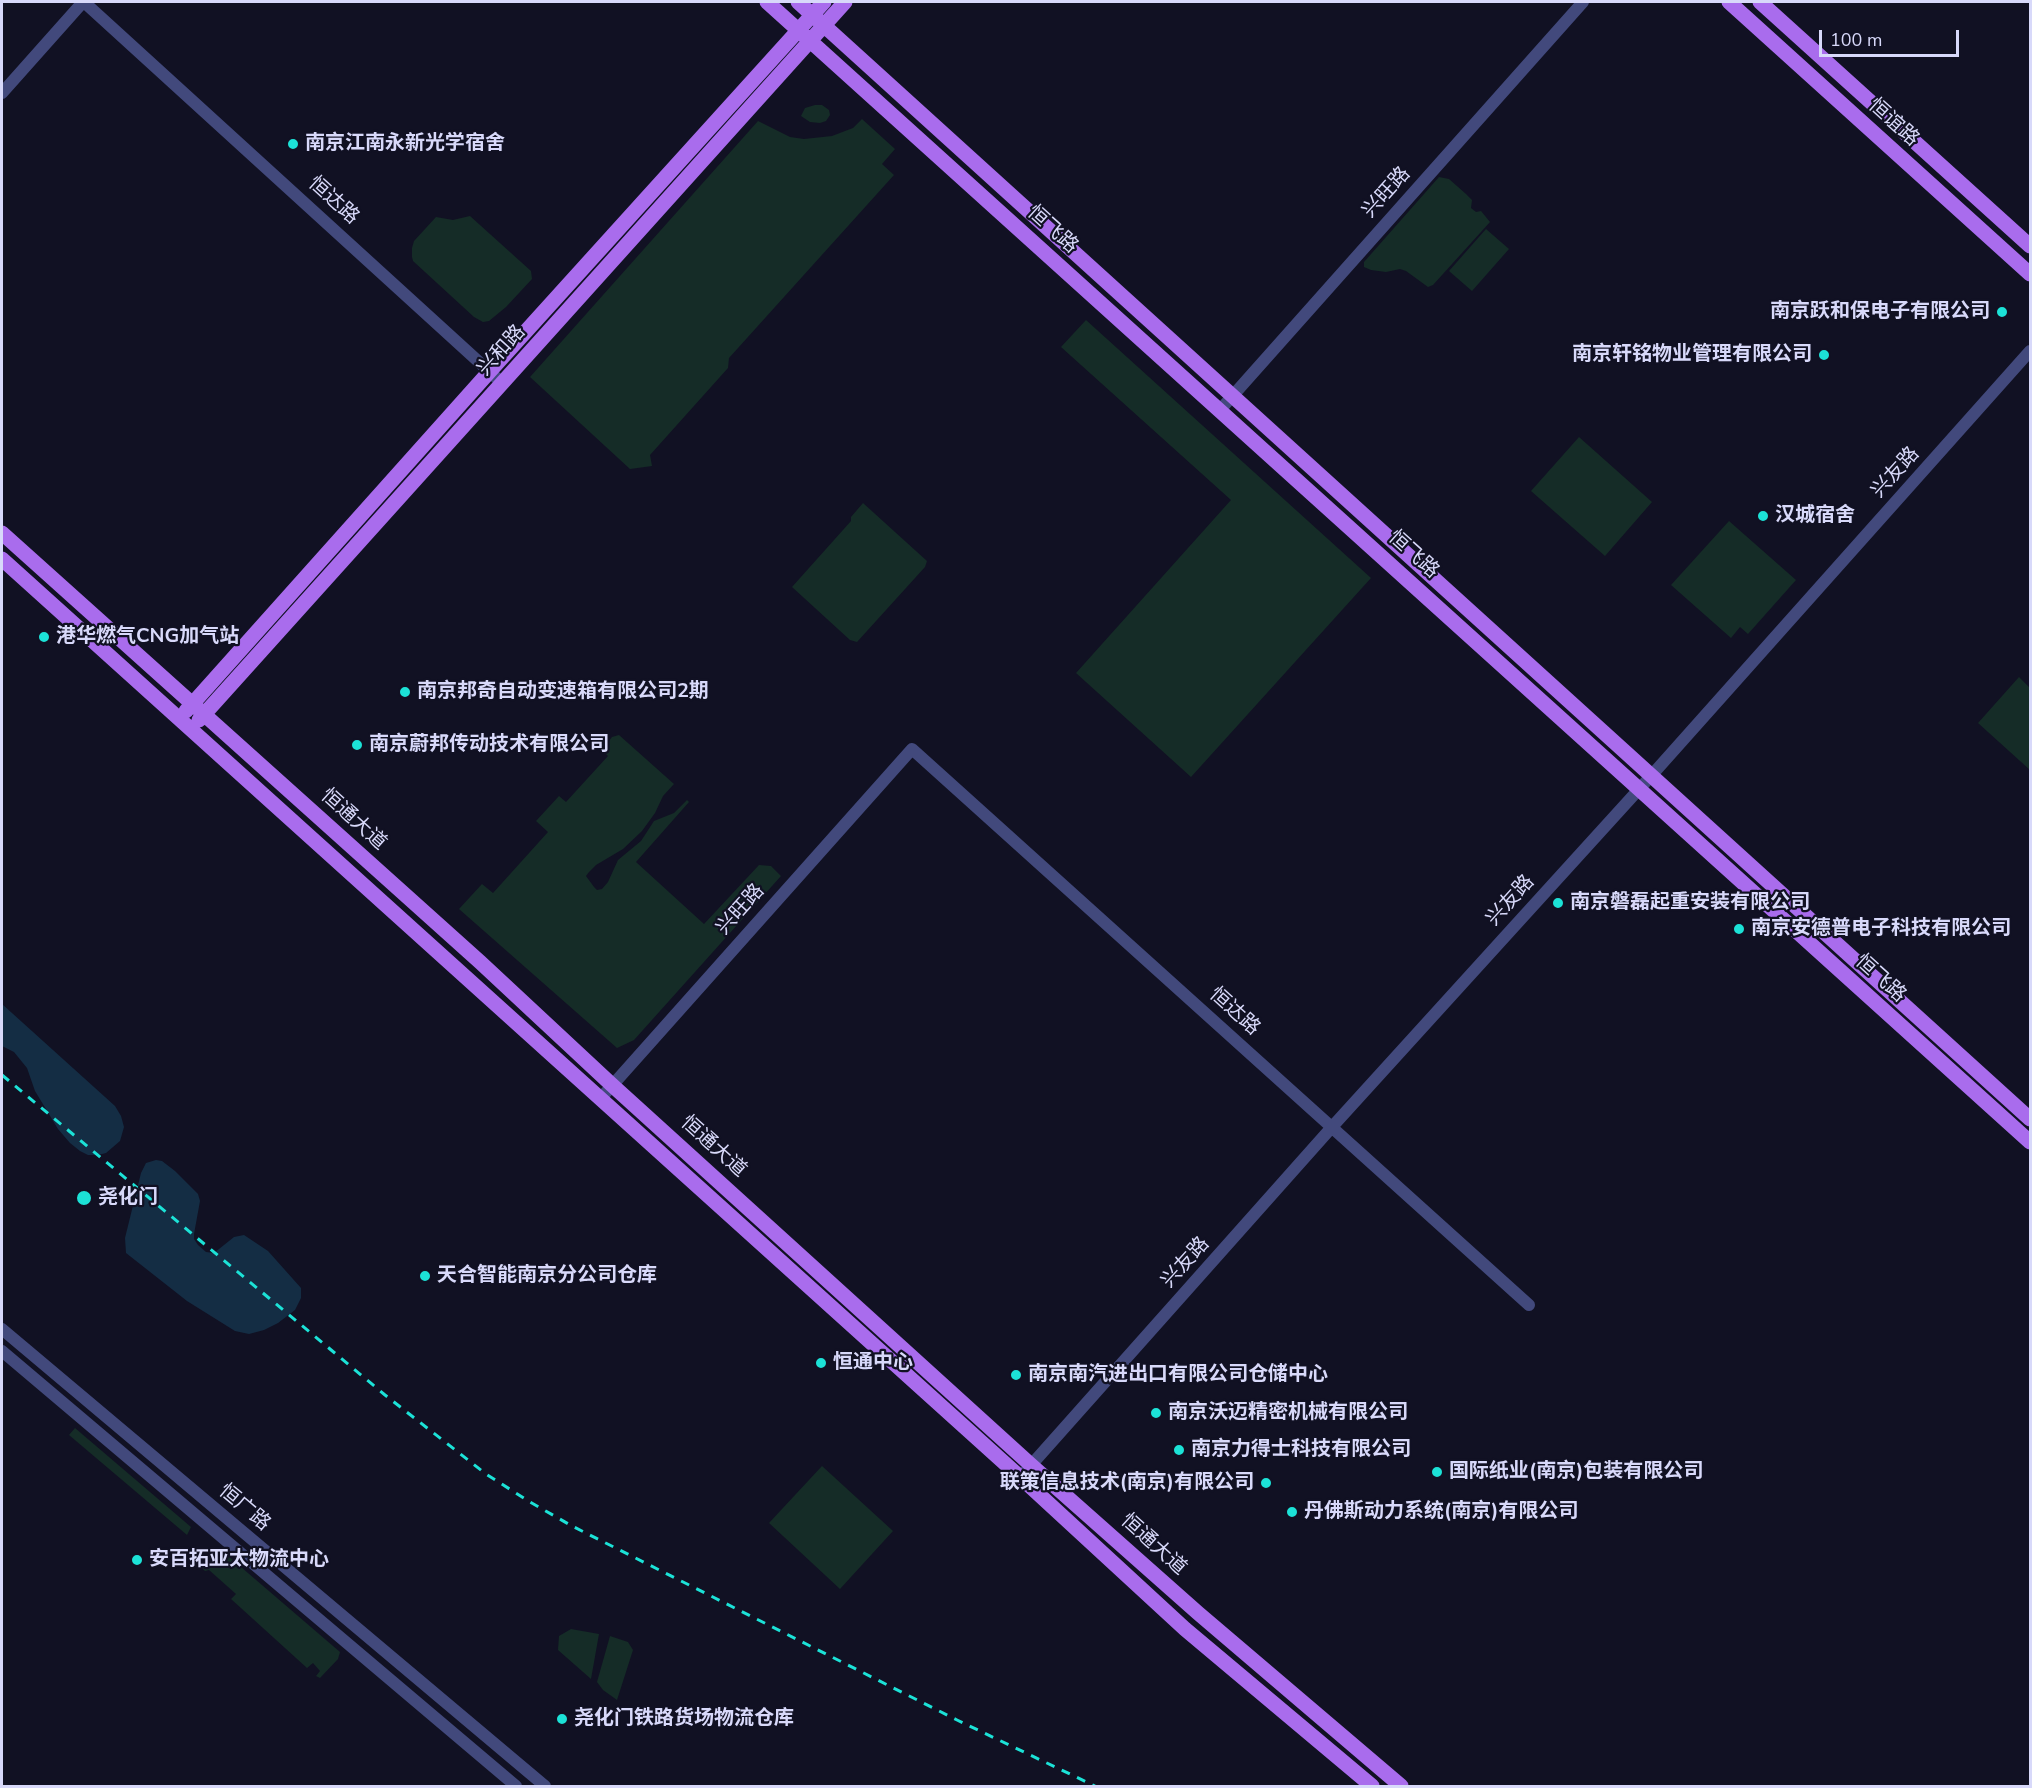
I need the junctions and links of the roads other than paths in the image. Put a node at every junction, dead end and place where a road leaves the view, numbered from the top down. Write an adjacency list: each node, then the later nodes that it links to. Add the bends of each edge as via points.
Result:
1 (83, 2): 11 (street); 15 (street, 恒达路)
2 (766, 2): 10 (main road, 恒飞路)
3 (798, 2): 9 (main road, 恒飞路)
4 (824, 2): 9 (main road, 兴和路)
5 (844, 2): 9 (main road, 兴和路)
6 (1583, 2): 17 (street, 兴旺路)
7 (1729, 2): 13 (main road, 恒谊路)
8 (1760, 2): 12 (main road, 恒谊路)
9 (818, 20): 10 (main road, 兴和路); 17 (main road, 恒飞路)
10 (804, 36): 15 (main road, 兴和路); 16 (main road, 兴和路); 18 (main road, 恒飞路)
11 (2, 93)
12 (2031, 246)
13 (2031, 274)
14 (2031, 351): 26 (street, 兴友路)
15 (490, 371): 16 (street, 恒达路); 21 (main road, 兴和路)
16 (502, 383): 22 (main road, 兴和路)
17 (1233, 396): 18 (street, 兴旺路); 26 (main road, 恒飞路)
18 (1220, 410): 27 (main road, 恒飞路)
19 (2, 533): 21 (main road, 恒通大道)
20 (2, 559): 23 (main road, 恒通大道)
21 (193, 703): 22 (main road, 恒通大道); 23 (main road, 兴和路)
22 (205, 714): 24 (main road, 兴和路); 28 (main road, 恒通大道)
23 (179, 718): 24 (main road, 恒通大道)
24 (191, 729): 29 (main road, 恒通大道)
25 (912, 749): 28 (street, 兴旺路); 31 (street, 恒达路)
26 (1651, 776): 27 (street, 兴友路); 30 (main road, 恒飞路)
27 (1639, 789): 31 (street, 兴友路); 32 (main road, 恒飞路)
28 (612, 1085): 29 (street, 兴旺路); 36 (main road, 恒通大道)
29 (601, 1098): 37 (main road, 恒通大道)
30 (2031, 1119)
31 (1332, 1127): 33 (street, 恒达路); 36 (street, 兴友路)
32 (2031, 1142)
33 (1529, 1305)
34 (2, 1329): 39 (street, 恒广路)
35 (2, 1351): 38 (street, 恒广路)
36 (1031, 1465): 37 (street, 兴友路); 41 (main road, 恒通大道)
37 (1020, 1477): 40 (main road, 恒通大道, via 1185,1629)
38 (516, 1786)
39 (545, 1786)
40 (1372, 1786)
41 (1401, 1786)

